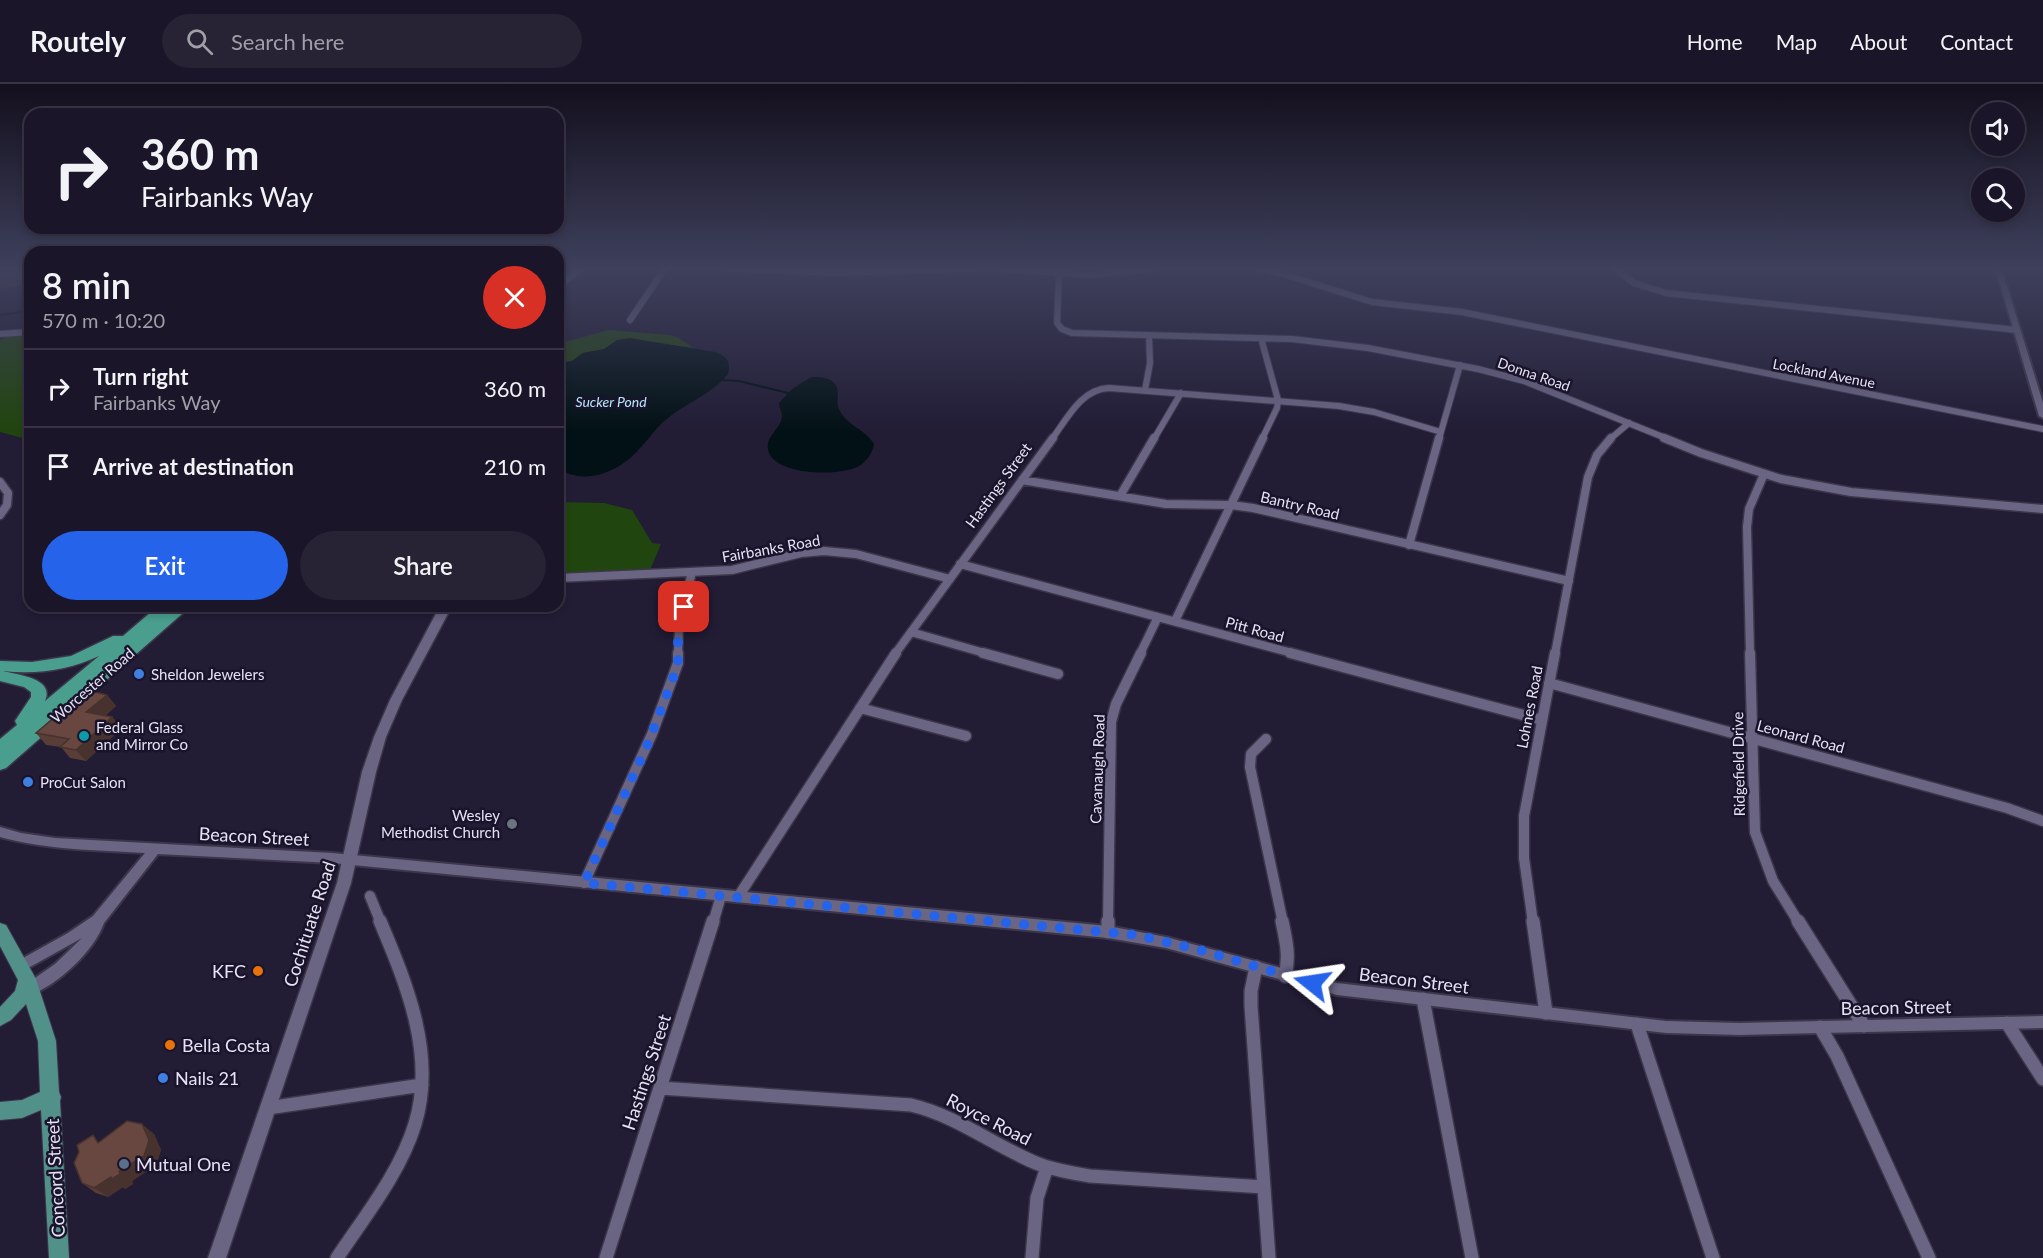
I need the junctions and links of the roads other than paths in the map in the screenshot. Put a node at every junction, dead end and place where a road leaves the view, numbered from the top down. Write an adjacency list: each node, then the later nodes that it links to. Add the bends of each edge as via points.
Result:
1 (1057, 322): 8 (street, Donna Road, via 1062,329 1079,334)
2 (1511, 322): 16 (street, Lockland Avenue)
3 (1939, 322): 5 (street)
4 (2015, 322): 5 (street)
5 (2017, 330): 14 (street)
6 (24, 332): 7 (street)
7 (0, 334)
8 (1149, 336): 9 (street, Donna Road); 11 (street)
9 (1261, 338): 10 (street, Donna Road, via 1332,342); 13 (street)
10 (1460, 366): 15 (street, Donna Road, via 1529,382); 17 (street)
11 (1145, 390): 12 (street, Hastings Street); 19 (street, Hastings Street, via 1100,388 1084,396)
12 (1181, 393): 13 (street, Hastings Street); 21 (street)
13 (1278, 400): 17 (street, Hastings Street, via 1362,409); 22 (street, via 1276,412)
14 (2043, 416)
15 (1629, 423): 18 (street, Donna Road); 30 (street, Lohnes Road, via 1604,445 1589,467)
16 (2043, 429)
17 (1441, 432): 25 (street)
18 (1764, 474): 23 (street, Donna Road, via 1860,493); 46 (street, Ridgefield Drive, via 1749,509 1747,527)
19 (1022, 480): 21 (street, Bantry Road); 26 (street, Hastings Street)
20 (0, 482): 24 (street, via 8,493 7,505)
21 (1120, 496): 22 (street, Bantry Road, via 1175,505)
22 (1231, 505): 25 (street, Bantry Road); 36 (street)
23 (2043, 509)
24 (0, 515)
25 (1409, 545): 30 (street, Bantry Road)
26 (960, 564): 29 (street, Hastings Street); 35 (street, Pitt Road)
27 (692, 572): 28 (street, Fairbanks Road); 29 (street, Fairbanks Road, via 743,568 801,553 834,551); 53 (street, via 672,681 647,746)
28 (564, 578)
29 (950, 579): 37 (street, Hastings Street)
30 (1569, 582): 41 (street, Lohnes Road)
31 (157, 612): 38 (highway, via 112,643 78,659 32,669)
32 (159, 612): 47 (highway, Worcester Road)
33 (177, 612): 48 (highway, Worcester Road)
34 (443, 612): 52 (main road, Cochituate Road, via 384,728 369,772)
35 (1158, 617): 36 (street, Pitt Road); 59 (street, Cavanaugh Road, via 1111,722)
36 (1175, 621): 43 (street, Pitt Road)
37 (911, 632): 39 (street); 42 (street, Hastings Street)
38 (0, 666)
39 (1058, 674)
40 (0, 676): 47 (highway, via 29,683 40,693 31,711)
41 (1550, 683): 43 (street, Lohnes Road); 46 (street, Leonard Road)
42 (860, 708): 44 (street); 56 (street, Hastings Street)
43 (1542, 720): 64 (street, Lohnes Road, via 1522,843)
44 (966, 736)
45 (1266, 738): 61 (street, via 1251,754 1250,767 1287,943)
46 (1753, 738): 49 (street, Leonard Road); 69 (street, Ridgefield Drive, via 1754,820 1762,855 1782,895)
47 (0, 746)
48 (0, 764)
49 (2043, 820)
50 (0, 832): 51 (street, Beacon Street, via 56,843)
51 (155, 849): 52 (street, Beacon Street); 57 (street)
52 (350, 861): 53 (street, Beacon Street); 75 (main road, Cochituate Road)
53 (584, 883): 55 (street, Beacon Street)
54 (370, 896): 72 (street, via 412,1009 419,1036)
55 (721, 896): 56 (street, Beacon Street); 73 (street, Hastings Street)
56 (738, 897): 59 (street, Beacon Street)
57 (98, 921): 62 (street); 62 (street, via 66,964)
58 (0, 930): 62 (main road, Concord Street)
59 (1108, 932): 60 (street, Beacon Street, via 1180,944)
60 (1256, 967): 61 (street, Beacon Street); 78 (street, via 1251,1006)
61 (1285, 976): 63 (street, Beacon Street, via 1337,988)
62 (26, 978): 65 (main road, via 18,1002); 74 (main road, Concord Street, via 47,1041)
63 (1423, 999): 64 (street, Beacon Street); 85 (street)
64 (1546, 1013): 68 (street, Beacon Street)
65 (0, 1018)
66 (2043, 1022): 67 (street, Beacon Street)
67 (2007, 1023): 69 (street, Beacon Street); 71 (street)
68 (1637, 1024): 70 (street, Beacon Street, via 1717,1029); 86 (street)
69 (1864, 1026): 70 (street, Beacon Street)
70 (1820, 1027): 87 (street)
71 (2043, 1079)
72 (422, 1085): 75 (street); 81 (street, via 416,1122 404,1152)
73 (660, 1088): 77 (street, Royce Road, via 925,1107); 82 (street, Hastings Street)
74 (52, 1097): 76 (main road, Concord Street, via 22,1110); 79 (main road, Concord Street)
75 (268, 1108): 80 (main road, Cochituate Road)
76 (0, 1111)
77 (1047, 1167): 78 (street, Royce Road, via 1090,1176); 83 (street, via 1037,1198)
78 (1264, 1187): 84 (street)
79 (59, 1258)
80 (217, 1258)
81 (337, 1258)
82 (606, 1258)
83 (1032, 1258)
84 (1269, 1258)
85 (1472, 1258)
86 (1713, 1258)
87 (1929, 1258)

